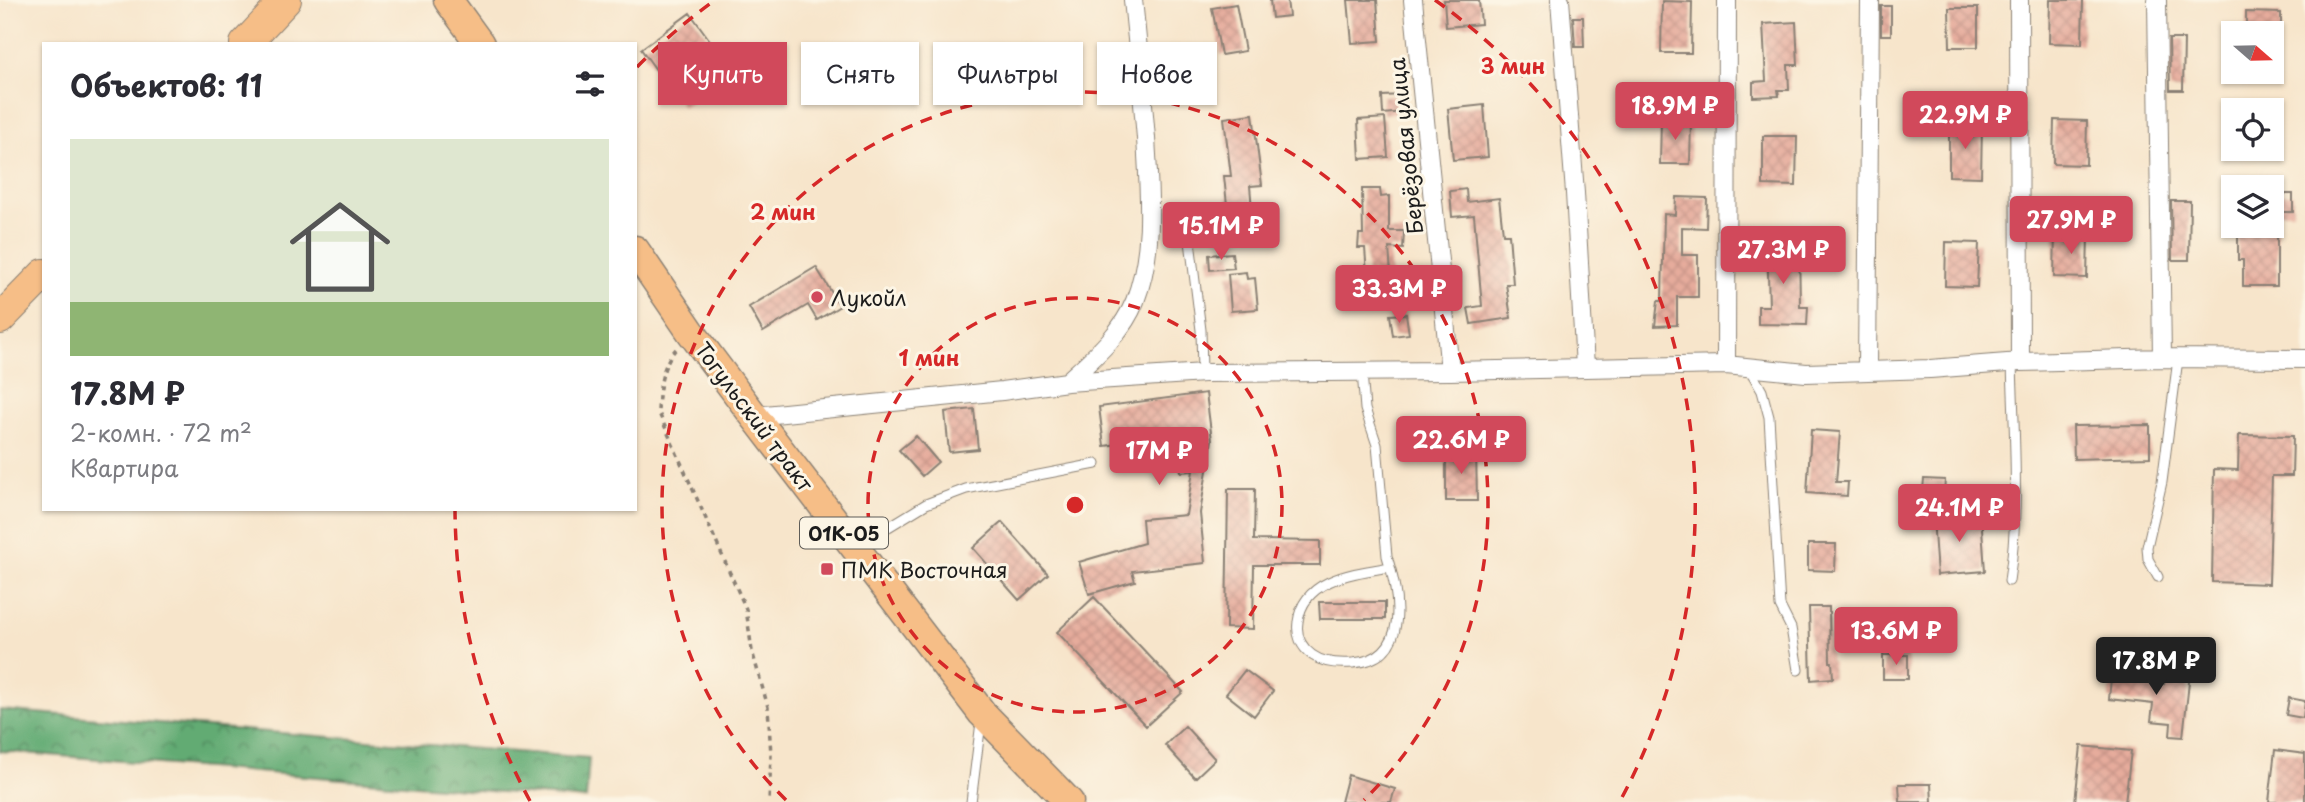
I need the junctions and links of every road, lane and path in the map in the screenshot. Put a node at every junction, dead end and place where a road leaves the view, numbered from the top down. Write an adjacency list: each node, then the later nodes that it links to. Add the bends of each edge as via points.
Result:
1 (260, 0): 11 (highway)
2 (286, 0): 12 (highway)
3 (448, 0): 13 (main road)
4 (1133, 0): 29 (street, via 1148,177 1147,254 1135,302 1123,323 1104,349)
5 (1413, 0): 26 (street, Берёзовая улица)
6 (1560, 0): 23 (street)
7 (1727, 0): 22 (street)
8 (1870, 0): 25 (street)
9 (2019, 0): 21 (street)
10 (2158, 0): 19 (street)
11 (245, 42)
12 (246, 42)
13 (479, 42)
14 (1190, 241): 28 (lane)
15 (637, 253): 18 (main road, Тогульский тракт / 01К-05)
16 (42, 276): 17 (highway)
17 (0, 318)
18 (691, 332): 30 (main road, Тогульский тракт / 01К-05); 38 (path, via 671,354 659,386 657,411 747,609 752,651 768,707)
19 (2170, 358): 20 (street); 21 (street); 34 (lane, via 2162,482 2147,547)
20 (2305, 359)
21 (2016, 363): 25 (street); 35 (lane, via 2014,545)
22 (1726, 365): 23 (street); 24 (street)
23 (1585, 367): 26 (street)
24 (1749, 368): 25 (street, via 1806,373); 36 (lane, via 1769,417 1780,606 1791,628)
25 (1867, 370)
26 (1450, 371): 27 (street)
27 (1362, 372): 28 (street); 33 (lane, via 1365,410 1377,445)
28 (1202, 373): 29 (street)
29 (1068, 382): 30 (street)
30 (754, 416): 32 (main road, Тогульский тракт / 01К-05)
31 (1096, 464): 32 (lane, via 966,489 926,504)
32 (855, 548): 37 (main road, Тогульский тракт / 01К-05)
33 (1390, 568): 33 (lane, via 1398,617 1387,646 1377,657 1364,662 1331,662 1302,646 1297,625 1300,611 1315,590 1350,574)
34 (2158, 577)
35 (2009, 581)
36 (1798, 670)
37 (982, 713): 39 (lane); 40 (main road, Тогульский тракт / 01К-05)
38 (769, 802)
39 (971, 802)
40 (1069, 802)

